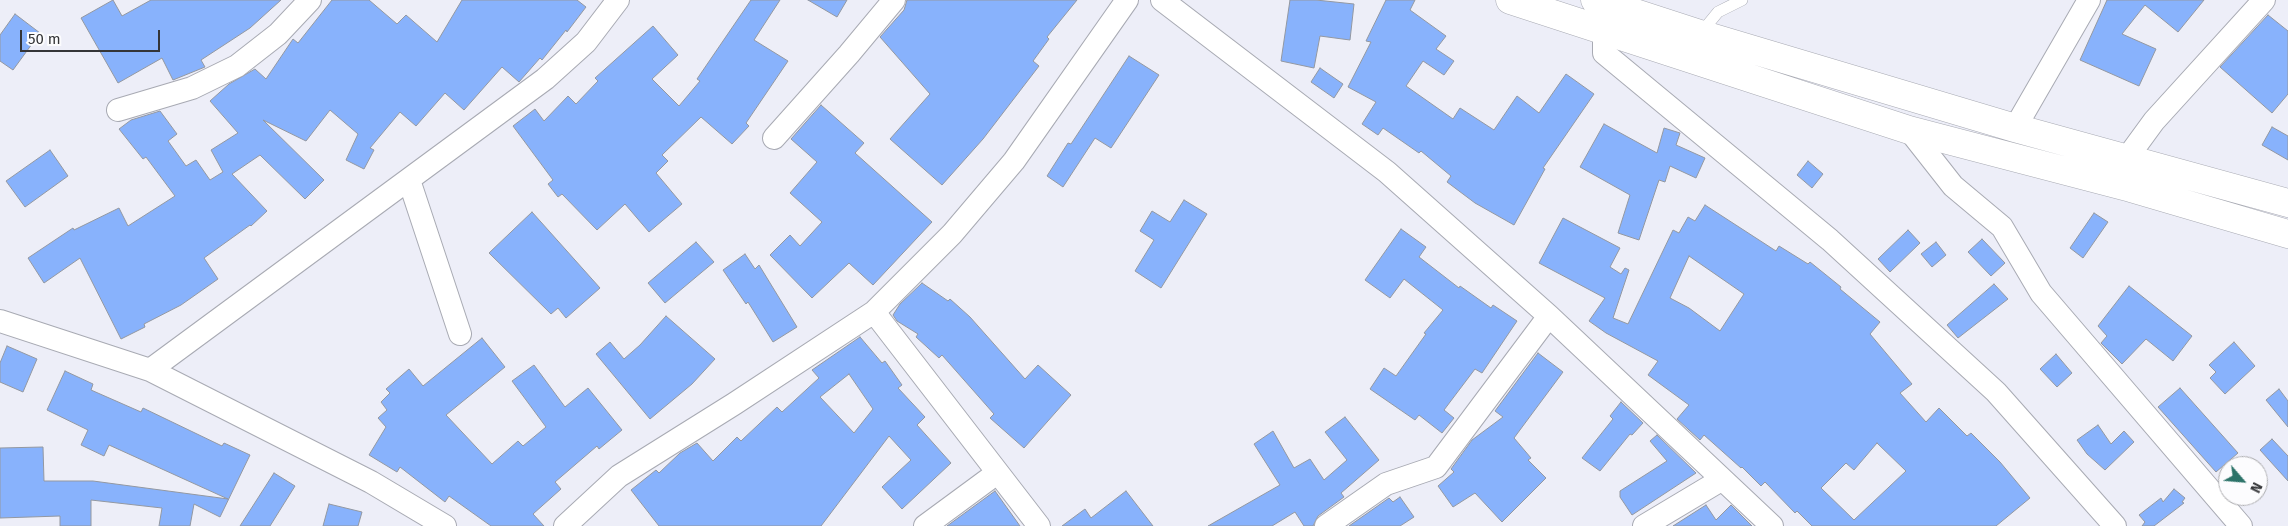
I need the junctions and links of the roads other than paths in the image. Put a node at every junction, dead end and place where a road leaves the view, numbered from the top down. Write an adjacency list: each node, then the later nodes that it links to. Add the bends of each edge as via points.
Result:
1 (310, 0): 13 (street, via 278,34 237,66 192,88)
2 (618, 0): 18 (street, via 586,42 545,79)
3 (894, 0): 16 (street)
4 (1126, 0): 21 (street, via 1014,161 952,234)
5 (1162, 0): 22 (street, via 1388,172)
6 (1510, 0): 11 (main road)
7 (1595, 0): 12 (main road)
8 (1742, 0): 12 (lane, via 1718,12)
9 (2089, 0): 14 (street)
10 (2264, 0): 17 (street, via 2154,121)
11 (1604, 31): 15 (main road); 35 (street, via 1604,53 1830,240 1988,385)
12 (1700, 34): 14 (main road)
13 (118, 110)
14 (2015, 128): 17 (main road)
15 (1909, 130): 20 (main road, via 2131,188); 36 (street, via 1953,186 2002,227 2041,293)
16 (774, 138)
17 (2127, 158): 19 (main road)
18 (409, 180): 24 (street); 25 (street)
19 (2288, 203)
20 (2288, 234)
21 (874, 312): 26 (street); 29 (street, via 618,476)
22 (1549, 316): 27 (street); 32 (street, via 1436,467 1386,484)
23 (0, 321): 25 (street)
24 (460, 334)
25 (150, 370): 28 (street, via 371,482)
26 (997, 473): 30 (street); 31 (street)
27 (1721, 480): 33 (street); 34 (street)
28 (445, 526)
29 (565, 526)
30 (925, 526)
31 (1039, 526)
32 (1326, 526)
33 (1644, 526)
34 (1772, 526)
35 (2115, 526)
36 (2241, 526)

